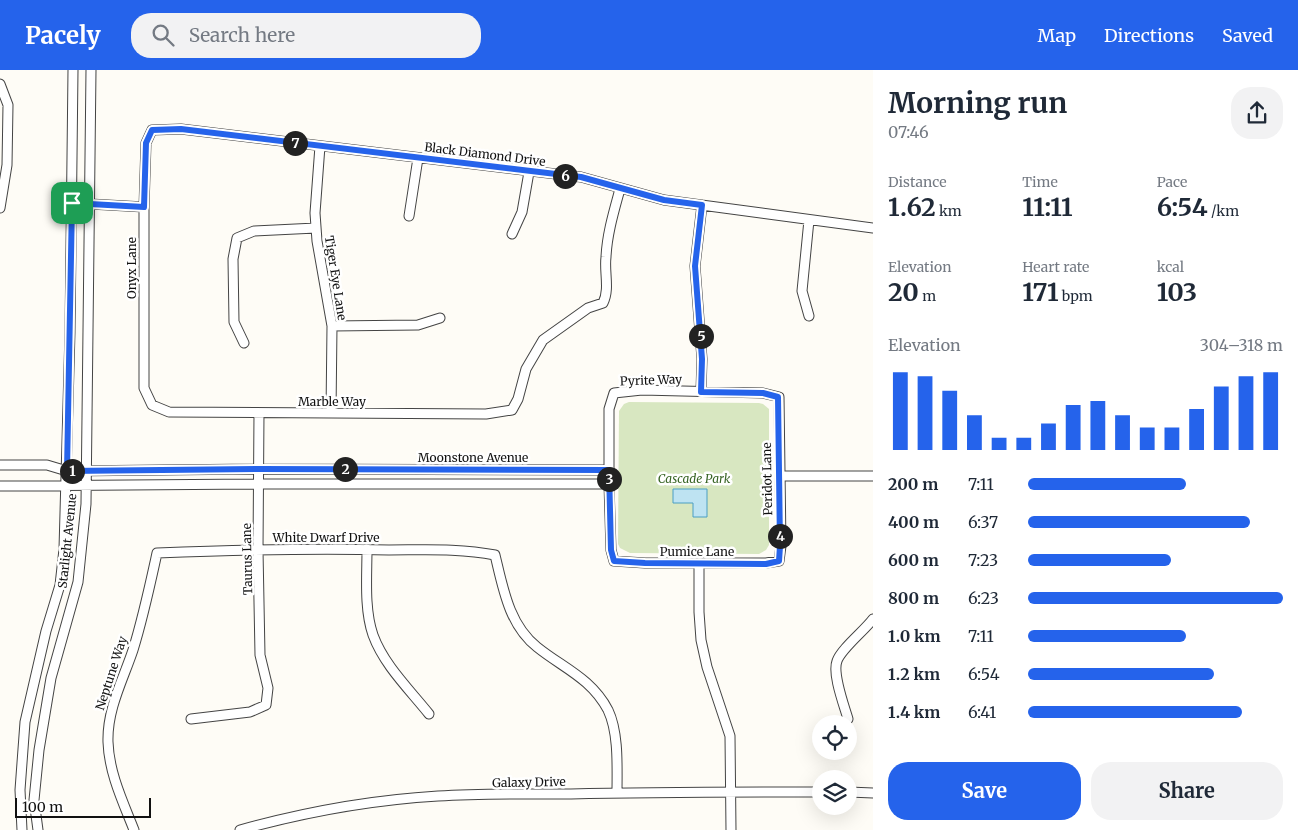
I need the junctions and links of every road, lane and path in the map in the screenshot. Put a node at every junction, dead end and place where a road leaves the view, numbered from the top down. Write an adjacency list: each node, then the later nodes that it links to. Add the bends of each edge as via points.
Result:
1 (73, 70): 10 (street, Starlight Avenue)
2 (91, 70): 11 (street, Starlight Avenue)
3 (0, 84): 8 (street, via 8,105)
4 (152, 130): 5 (street, Black Diamond Drive, via 181,129); 13 (street, Onyx Lane, via 146,143)
5 (320, 146): 6 (street, Black Diamond Drive); 17 (street, Tiger Eye Lane, via 314,213)
6 (418, 158): 7 (street, Black Diamond Drive); 15 (street)
7 (529, 172): 9 (street, Black Diamond Drive, via 581,177); 19 (street, via 522,212)
8 (3, 180): 14 (street)
9 (620, 189): 12 (street, Black Diamond Drive); 28 (street, Marble Way, via 609,230 607,295 603,303 588,308 543,340 526,369 512,410 486,414)
10 (72, 203): 11 (street); 32 (street, Starlight Avenue)
11 (90, 204): 13 (street); 33 (street, Starlight Avenue)
12 (702, 205): 16 (street, Black Diamond Drive); 24 (street, via 695,266 702,359)
13 (144, 207): 26 (street, Onyx Lane, via 144,388)
14 (0, 208)
15 (409, 216)
16 (809, 220): 18 (street, Black Diamond Drive); 20 (street, via 802,291)
17 (316, 228): 22 (street, Tiger Eye Lane); 23 (street, via 254,231 237,238 233,259 234,322)
18 (873, 228)
19 (512, 234)
20 (809, 316)
21 (440, 318): 22 (street, via 418,325)
22 (332, 326): 28 (street, Tiger Eye Lane)
23 (244, 343)
24 (701, 392): 25 (street, Pyrite Way, via 763,393); 31 (street, Pyrite Way, via 642,390 614,393 609,408)
25 (778, 397): 34 (street, Peridot Lane)
26 (152, 405): 27 (street, Marble Way, via 169,412)
27 (259, 413): 28 (street, Marble Way); 30 (street, Taurus Lane)
28 (331, 413)
29 (0, 465): 32 (street, Moonstone Avenue, via 40,465)
30 (259, 469): 31 (street, Moonstone Avenue); 33 (street, Moonstone Avenue); 36 (street, Taurus Lane)
31 (609, 470): 37 (street)
32 (67, 471): 33 (street, Moonstone Avenue); 38 (street, Starlight Avenue)
33 (86, 471): 39 (street, Starlight Avenue)
34 (780, 476): 35 (street); 44 (street, Peridot Lane)
35 (873, 476)
36 (259, 484): 37 (street); 39 (street); 42 (street, Taurus Lane)
37 (609, 484): 45 (street, Pumice Lane, via 614,561)
38 (67, 485): 39 (street); 40 (street); 55 (street, Starlight Avenue, via 60,585 25,722 20,790)
39 (86, 485): 56 (street, Starlight Avenue, via 78,582 51,678 39,750 34,800)
40 (0, 486)
41 (367, 549): 42 (street, White Dwarf Drive); 47 (street, via 368,612 373,634 387,663); 53 (street, White Dwarf Drive, via 475,551 495,555 510,612 523,632 536,647 582,678 608,711 615,737)
42 (258, 550): 43 (street, White Dwarf Drive); 49 (street, Taurus Lane, via 260,655 268,688 266,705 250,712)
43 (157, 553): 57 (street, Neptune Way, via 132,651 110,715 108,742 112,768)
44 (779, 561): 45 (street, Pumice Lane, via 766,564)
45 (699, 563): 50 (street, via 701,640 730,736)
46 (873, 619): 48 (street, via 837,660 836,672)
47 (429, 714)
48 (847, 715)
49 (191, 719)
50 (731, 792): 51 (street, Galaxy Drive); 53 (street, Galaxy Drive); 59 (street)
51 (812, 792)
52 (857, 792): 54 (street)
53 (617, 793): 58 (street, Galaxy Drive, via 439,796 380,801 286,817)
54 (873, 793)
55 (22, 830)
56 (38, 830)
57 (134, 830)
58 (240, 830)
59 (731, 830)

